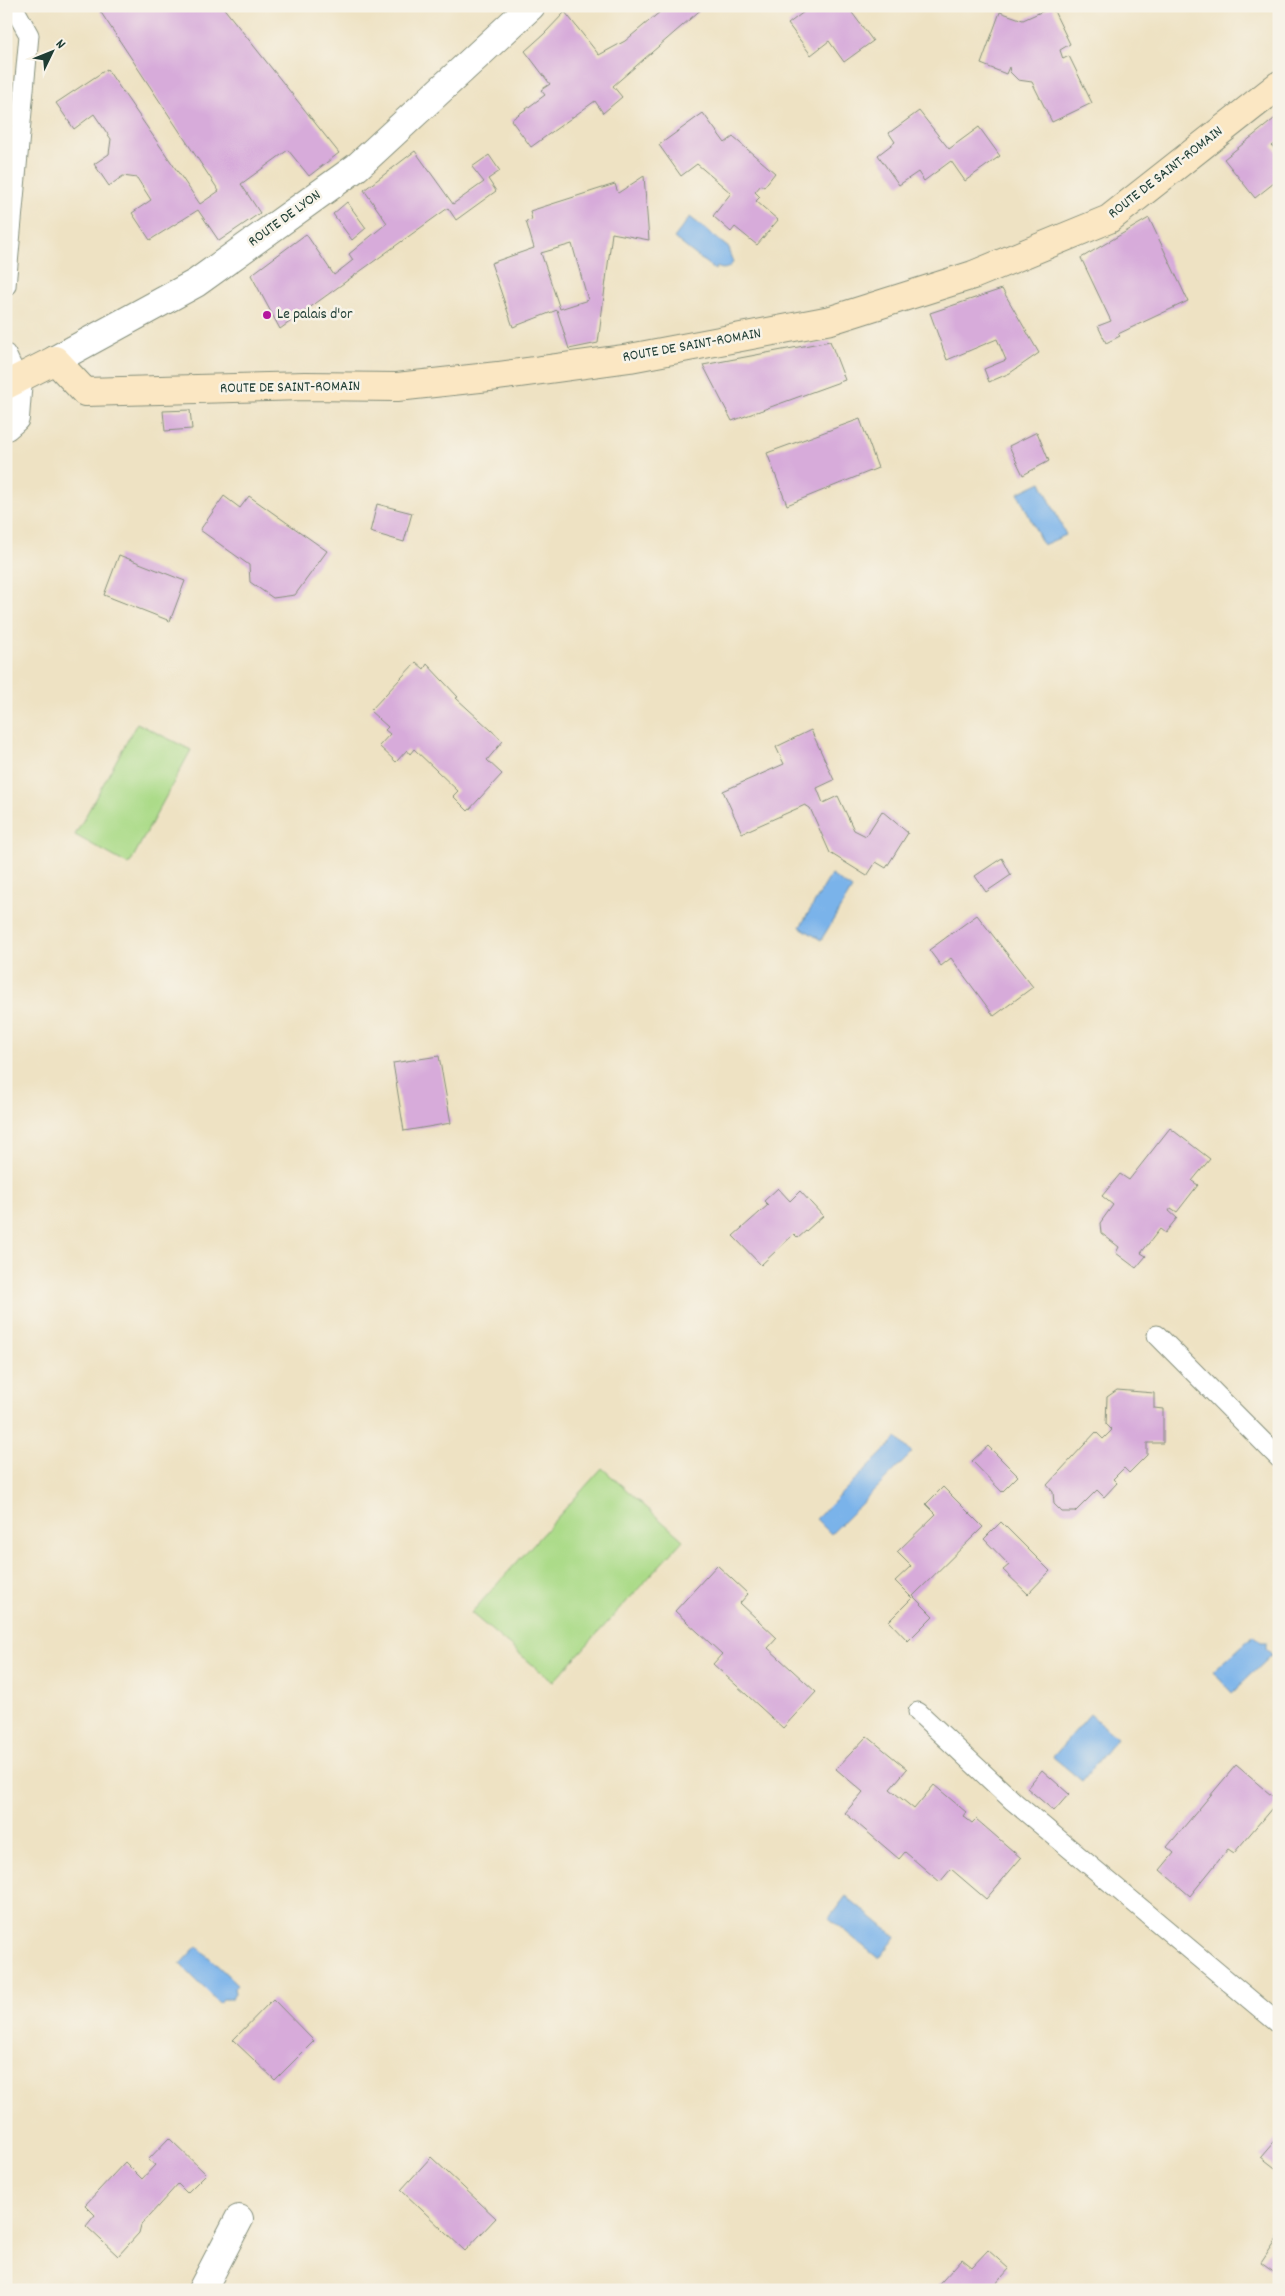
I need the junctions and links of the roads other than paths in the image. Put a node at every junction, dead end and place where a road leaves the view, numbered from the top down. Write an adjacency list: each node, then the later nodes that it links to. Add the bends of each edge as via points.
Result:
1 (13, 6): 4 (lane, via 29,35)
2 (531, 6): 6 (street, ROUTE DE LYON, via 356,167 196,283)
3 (1279, 85): 6 (main road, ROUTE DE SAINT-ROMAIN, via 1109,219 973,275 831,320 630,358 396,387 85,392)
4 (6, 286)
5 (6, 354): 7 (lane)
6 (55, 360): 7 (main road, ROUTE DE LYON)
7 (12, 382): 8 (street, via 15,418)
8 (6, 426)
9 (1157, 1335): 10 (lane)
10 (1279, 1458)
11 (918, 1712): 12 (lane, via 1014,1801)
12 (1279, 2024)
13 (240, 2219): 14 (street)
14 (202, 2290)

